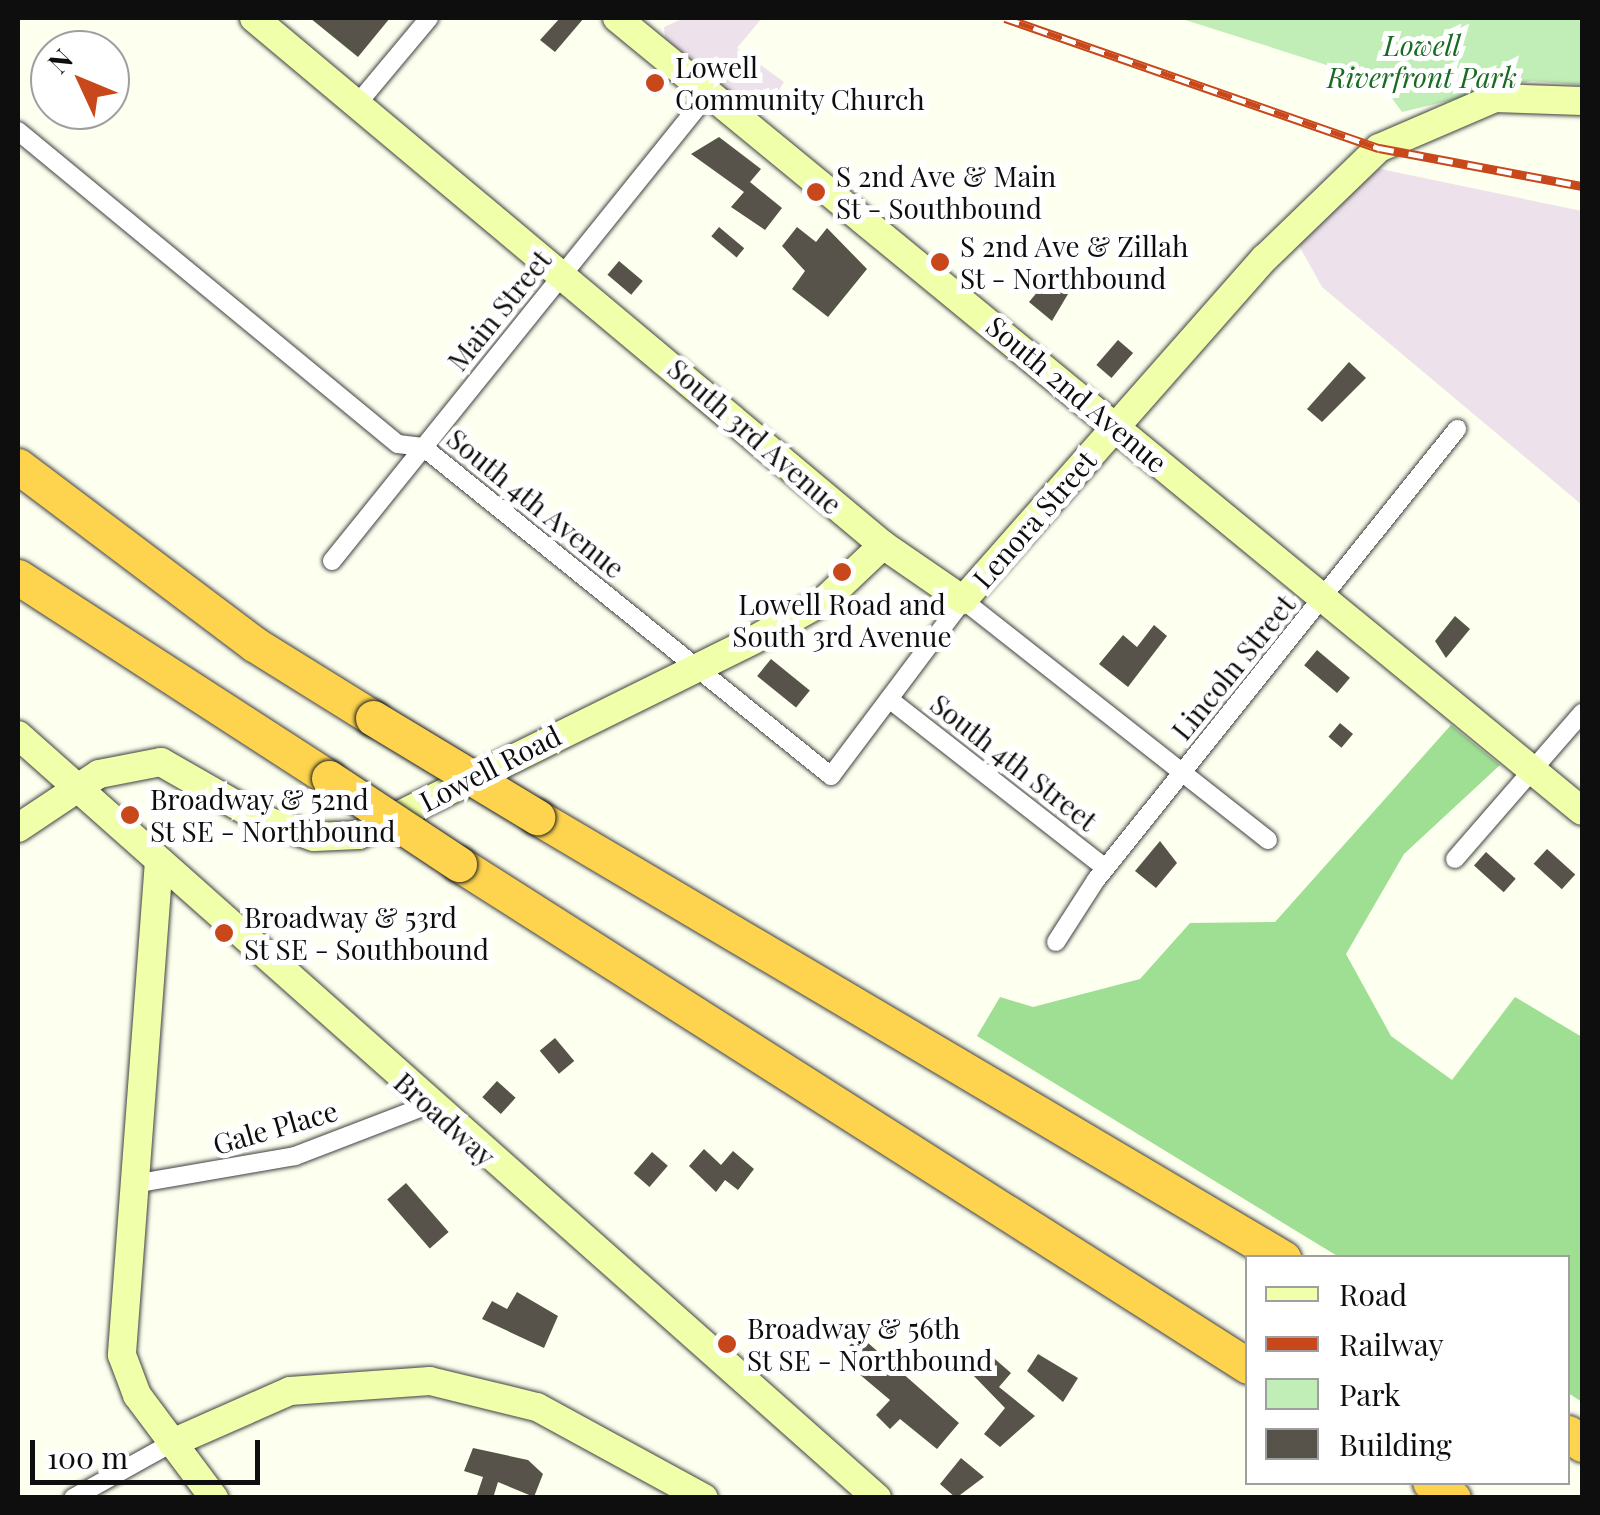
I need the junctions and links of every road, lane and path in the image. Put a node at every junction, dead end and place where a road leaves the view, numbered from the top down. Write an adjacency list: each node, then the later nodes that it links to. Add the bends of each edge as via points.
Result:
1 (254, 18): 6 (street, South 3rd Avenue)
2 (430, 18): 6 (street)
3 (616, 18): 4 (street, South 2nd Avenue)
4 (709, 93): 8 (street, Main Street); 9 (street, South 2nd Avenue)
5 (1582, 101): 9 (street, Lenora Street, via 1495,98 1379,148 1265,258)
6 (358, 103): 8 (street, South 3rd Avenue)
7 (18, 131): 11 (street, South 4th Avenue, via 398,444)
8 (564, 273): 11 (street, Main Street); 13 (street, South 3rd Avenue)
9 (1117, 426): 16 (street, South 2nd Avenue); 17 (street, Lenora Street)
10 (1457, 429): 16 (street, Lincoln Street)
11 (422, 447): 14 (street, Main Street); 18 (street, South 4th Avenue)
12 (18, 466): 35 (highway, bridge, via 254,644)
13 (883, 546): 17 (street, South 3rd Avenue); 18 (street, Lowell Road, via 825,600)
14 (332, 561)
15 (18, 576): 36 (highway, bridge)
16 (1324, 599): 22 (street, South 2nd Avenue); 24 (street, Lincoln Street)
17 (963, 600): 19 (street, Lenora Street); 24 (street, South 3rd Avenue)
18 (693, 666): 23 (street, South 4th Avenue); 25 (street, Lowell Road, via 359,835 314,837 259,818 161,762 128,762)
19 (889, 699): 23 (street, Lenora Street); 31 (street, South 4th Street)
20 (1582, 714): 22 (street)
21 (18, 736): 25 (street, Broadway)
22 (1536, 772): 26 (street, South 2nd Avenue); 29 (street, via 1486,814)
23 (831, 776)
24 (1178, 776): 28 (street, South 3rd Avenue); 31 (street, Lincoln Street)
25 (76, 787): 27 (street, Lowell Road); 30 (street, Broadway)
26 (1582, 810)
27 (18, 828)
28 (1268, 840)
29 (1454, 859)
30 (158, 861): 33 (street, Broadway); 34 (street)
31 (1105, 868): 32 (street, Lincoln Street)
32 (1056, 942)
33 (428, 1105): 34 (street, Gale Place, via 296,1156); 41 (street, Broadway)
34 (133, 1184): 37 (street, via 122,1356)
35 (1278, 1255)
36 (1245, 1364)
37 (172, 1443): 38 (street); 39 (street); 40 (street, via 290,1391 399,1379 537,1407)
38 (72, 1498)
39 (214, 1498)
40 (704, 1498)
41 (877, 1498)

